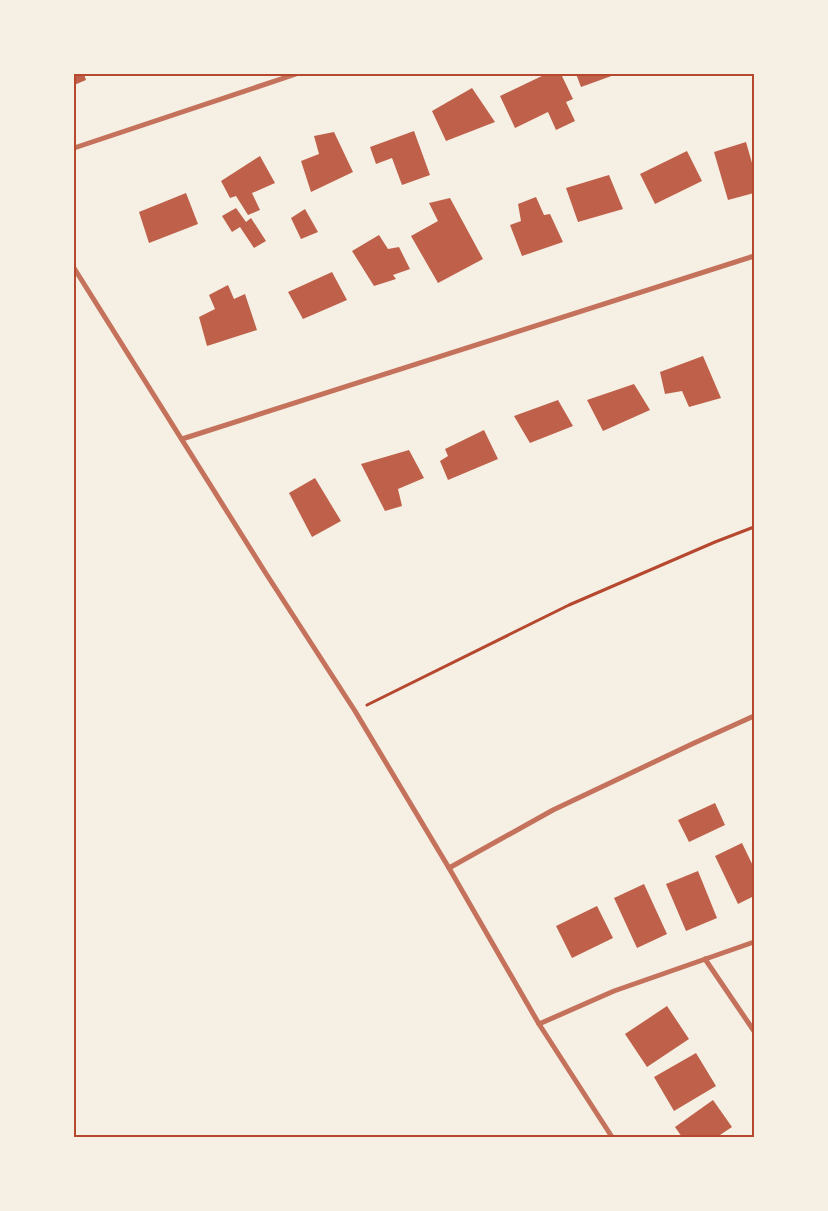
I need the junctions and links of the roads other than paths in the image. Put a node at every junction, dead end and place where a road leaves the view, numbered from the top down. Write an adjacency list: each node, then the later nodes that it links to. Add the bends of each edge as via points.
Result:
1 (296, 74): 2 (street)
2 (74, 148)
3 (754, 256): 5 (street)
4 (74, 268): 5 (street)
5 (182, 439): 7 (street, via 355,710)
6 (754, 716): 7 (street, via 553,810)
7 (449, 868): 10 (street)
8 (754, 942): 9 (street)
9 (705, 959): 10 (street, via 614,991); 11 (street)
10 (539, 1024): 12 (street)
11 (754, 1031)
12 (612, 1137)

